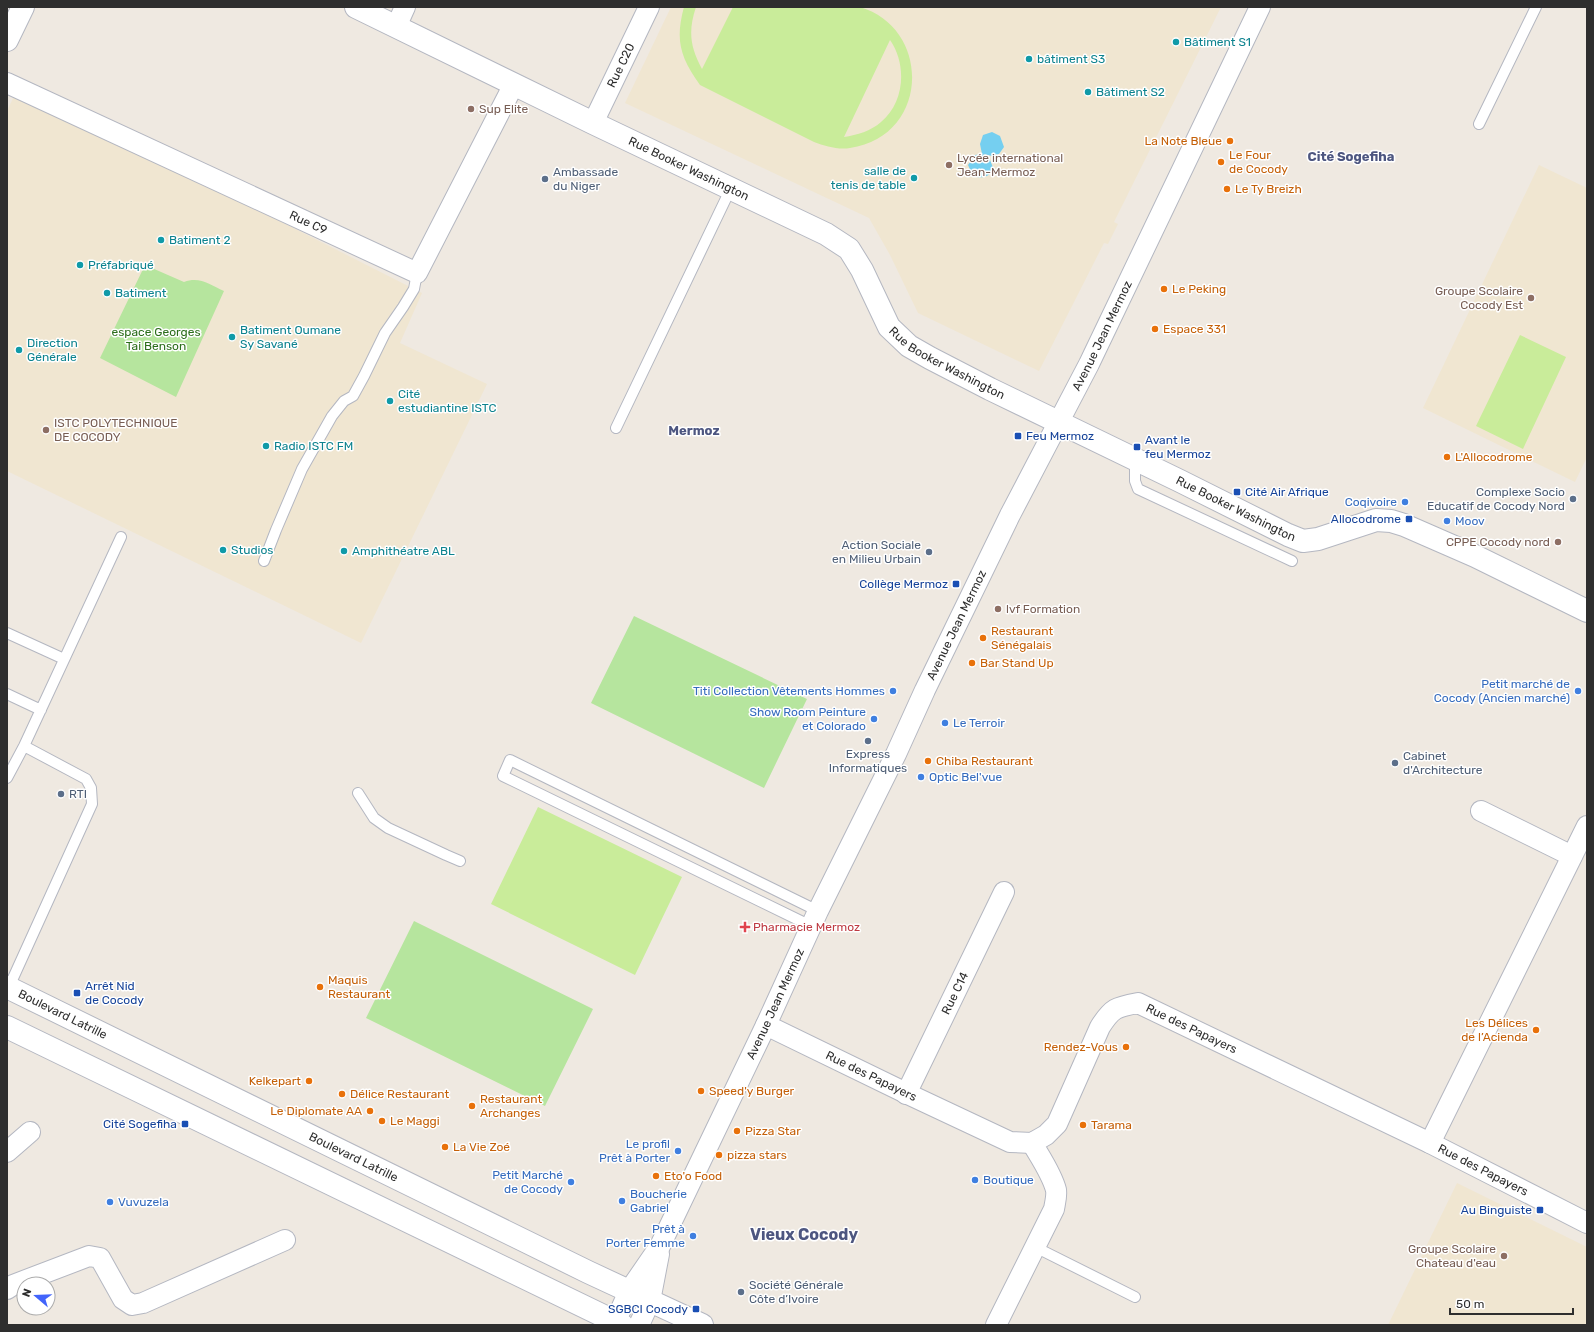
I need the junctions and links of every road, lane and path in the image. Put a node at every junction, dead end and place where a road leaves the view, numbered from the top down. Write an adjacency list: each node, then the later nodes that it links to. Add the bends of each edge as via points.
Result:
1 (23, 7): 8 (street)
2 (356, 7): 7 (street, Rue Booker Washington)
3 (405, 7): 7 (street)
4 (649, 7): 11 (street, Rue C20)
5 (1260, 7): 15 (street, Avenue Jean Mermoz, via 1092,358)
6 (1536, 7): 12 (lane)
7 (396, 27): 10 (street, Rue Booker Washington)
8 (7, 40)
9 (7, 83): 14 (street, Rue C9)
10 (514, 84): 11 (street, Rue Booker Washington); 14 (street)
11 (593, 123): 13 (street, Rue Booker Washington)
12 (1479, 124)
13 (731, 188): 15 (street, Rue Booker Washington, via 826,234 849,249 889,326 909,346); 16 (lane)
14 (417, 273): 19 (lane, via 414,289 385,333 353,396 344,401 332,416 302,469)
15 (1058, 423): 17 (street, Rue Booker Washington); 34 (street, Avenue Jean Mermoz, via 1010,515)
16 (616, 428)
17 (1135, 460): 20 (lane, via 1135,481 1138,489); 21 (street, Rue Booker Washington, via 1303,541 1318,539 1376,520 1390,521 1475,556)
18 (121, 537): 23 (lane)
19 (264, 561)
20 (1292, 562)
21 (1587, 610)
22 (7, 633): 23 (lane)
23 (64, 660): 25 (lane)
24 (7, 694): 25 (lane)
25 (41, 710): 26 (lane)
26 (24, 746): 27 (lane); 35 (lane, via 86,779 91,788 92,804)
27 (7, 778)
28 (358, 793): 32 (lane, via 374,818 388,828)
29 (1481, 810): 31 (street)
30 (1587, 826): 31 (street)
31 (1572, 856): 41 (street)
32 (460, 861)
33 (1004, 892): 38 (street, Rue C14)
34 (815, 919): 34 (lane, via 510,760 502,776); 36 (street, Avenue Jean Mermoz)
35 (8, 987): 48 (street, Boulevard Latrille)
36 (766, 1025): 38 (street, Rue des Papayers); 45 (street, Avenue Jean Mermoz)
37 (7, 1027): 51 (street)
38 (906, 1094): 40 (street, Rue des Papayers, via 1010,1142)
39 (30, 1132): 42 (street)
40 (1032, 1143): 41 (street, Rue des Papayers, via 1046,1135 1057,1124 1100,1027 1109,1013 1122,1006 1138,1003); 46 (street, via 1056,1190 1054,1209)
41 (1430, 1143): 43 (street, Rue des Papayers)
42 (7, 1152)
43 (1587, 1223)
44 (285, 1240): 47 (street, via 143,1303 132,1305 122,1300 100,1258 89,1256)
45 (660, 1246): 48 (street, Avenue Jean Mermoz); 50 (street, Avenue Jean Mermoz)
46 (1035, 1247): 49 (lane); 54 (street)
47 (9, 1282)
48 (629, 1292): 50 (street, Boulevard Latrille); 51 (street, Avenue Jean Mermoz)
49 (1135, 1297)
50 (650, 1301): 52 (street, Avenue Jean Mermoz); 53 (street, Boulevard Latrille)
51 (617, 1324)
52 (639, 1325)
53 (702, 1325)
54 (996, 1325)

